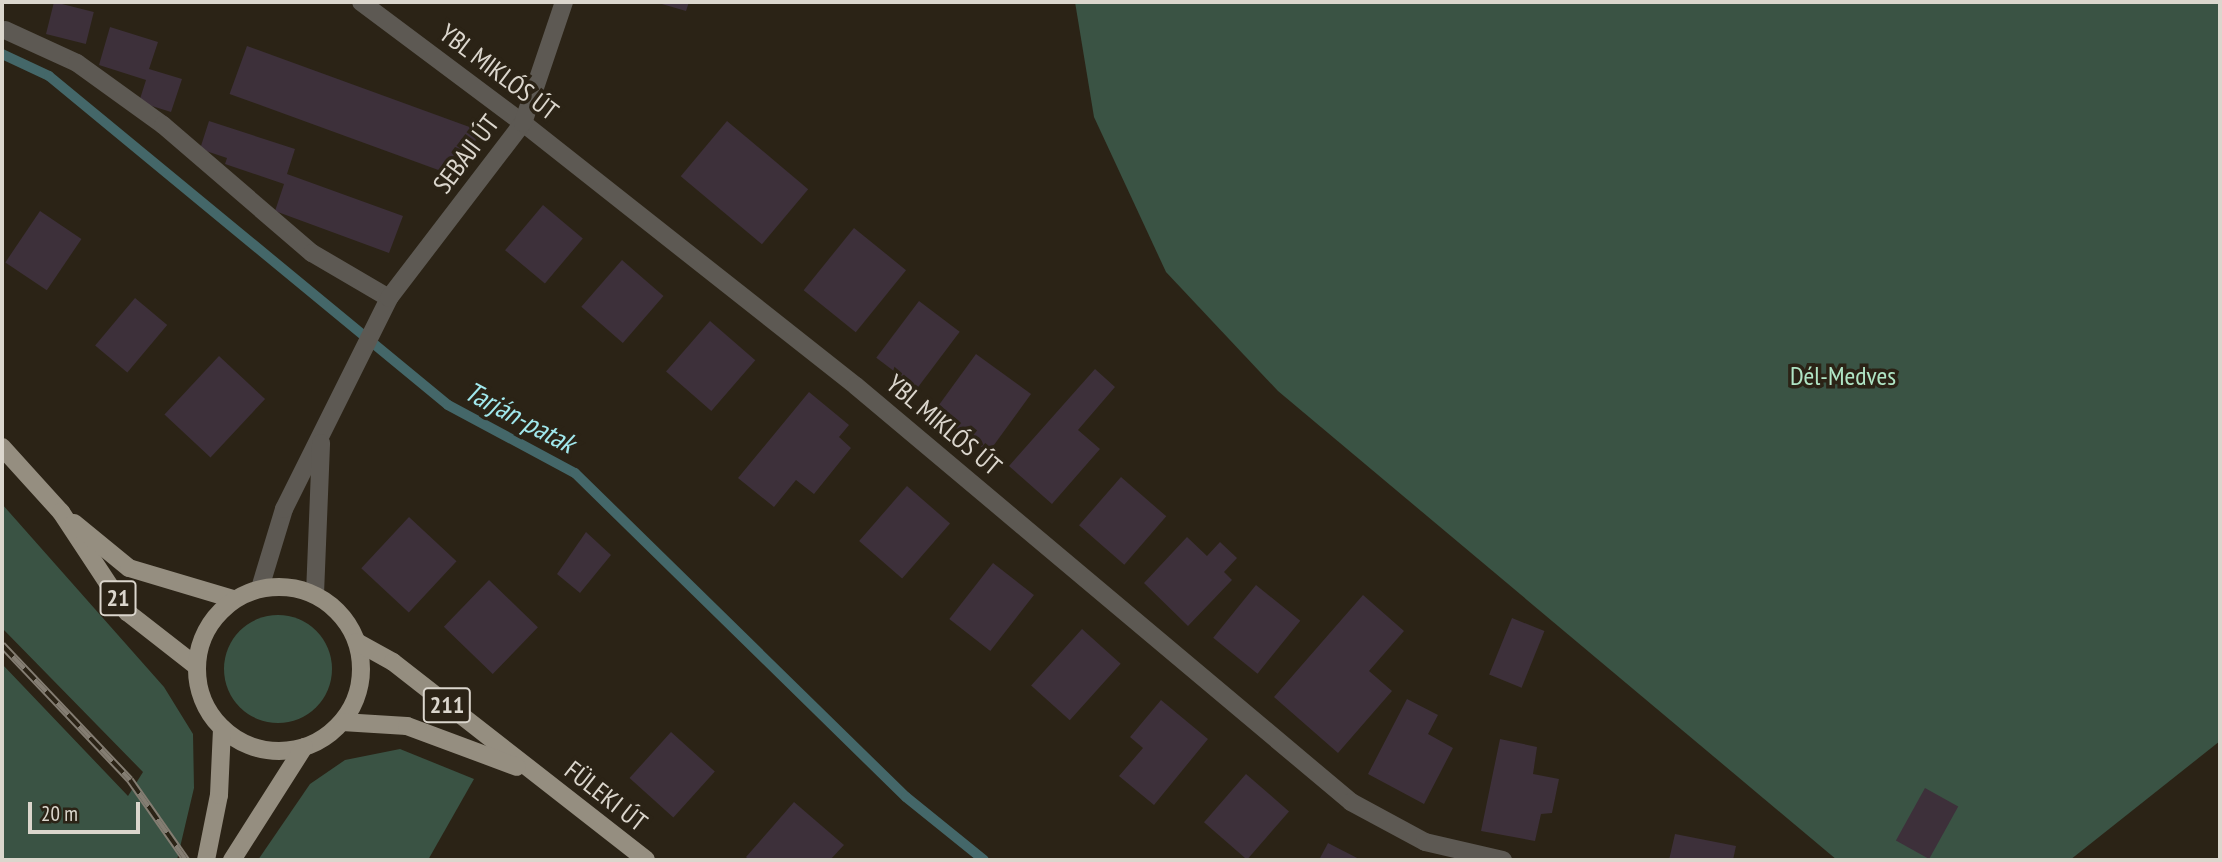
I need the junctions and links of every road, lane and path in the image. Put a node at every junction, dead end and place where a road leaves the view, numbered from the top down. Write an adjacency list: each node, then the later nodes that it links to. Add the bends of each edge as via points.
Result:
1 (362, 2): 4 (street, YBL MIKLÓS ÚT)
2 (564, 2): 4 (street, SEBAJI ÚT)
3 (5, 30): 5 (street, via 77,63 163,125 312,253)
4 (523, 123): 5 (street, SEBAJI ÚT); 21 (street, YBL MIKLÓS ÚT, via 856,386 1351,802 1424,842)
5 (389, 298): 6 (street, SEBAJI ÚT)
6 (322, 436): 9 (street, SEBAJI ÚT, via 284,509); 10 (street)
7 (2, 447): 8 (main road, 21)
8 (61, 512): 11 (main road, 21, via 129,568); 13 (main road, 21, via 127,612)
9 (260, 588): 10 (main road, via 288,586); 11 (main road)
10 (315, 594): 12 (main road, via 341,613)
11 (233, 600): 13 (main road, via 207,628)
12 (357, 642): 14 (main road, via 361,670 356,697); 17 (main road, FÜLEKI ÚT / 211, via 393,662)
13 (196, 666): 15 (main road, via 203,700)
14 (342, 722): 16 (main road); 17 (main road, FÜLEKI ÚT / 211, via 407,726)
15 (222, 728): 16 (main road, via 236,739 269,751); 18 (main road, via 219,795)
16 (304, 747): 19 (main road)
17 (533, 773): 20 (main road, FÜLEKI ÚT / 211)
18 (206, 860)
19 (232, 860)
20 (646, 860)
21 (1503, 860)

